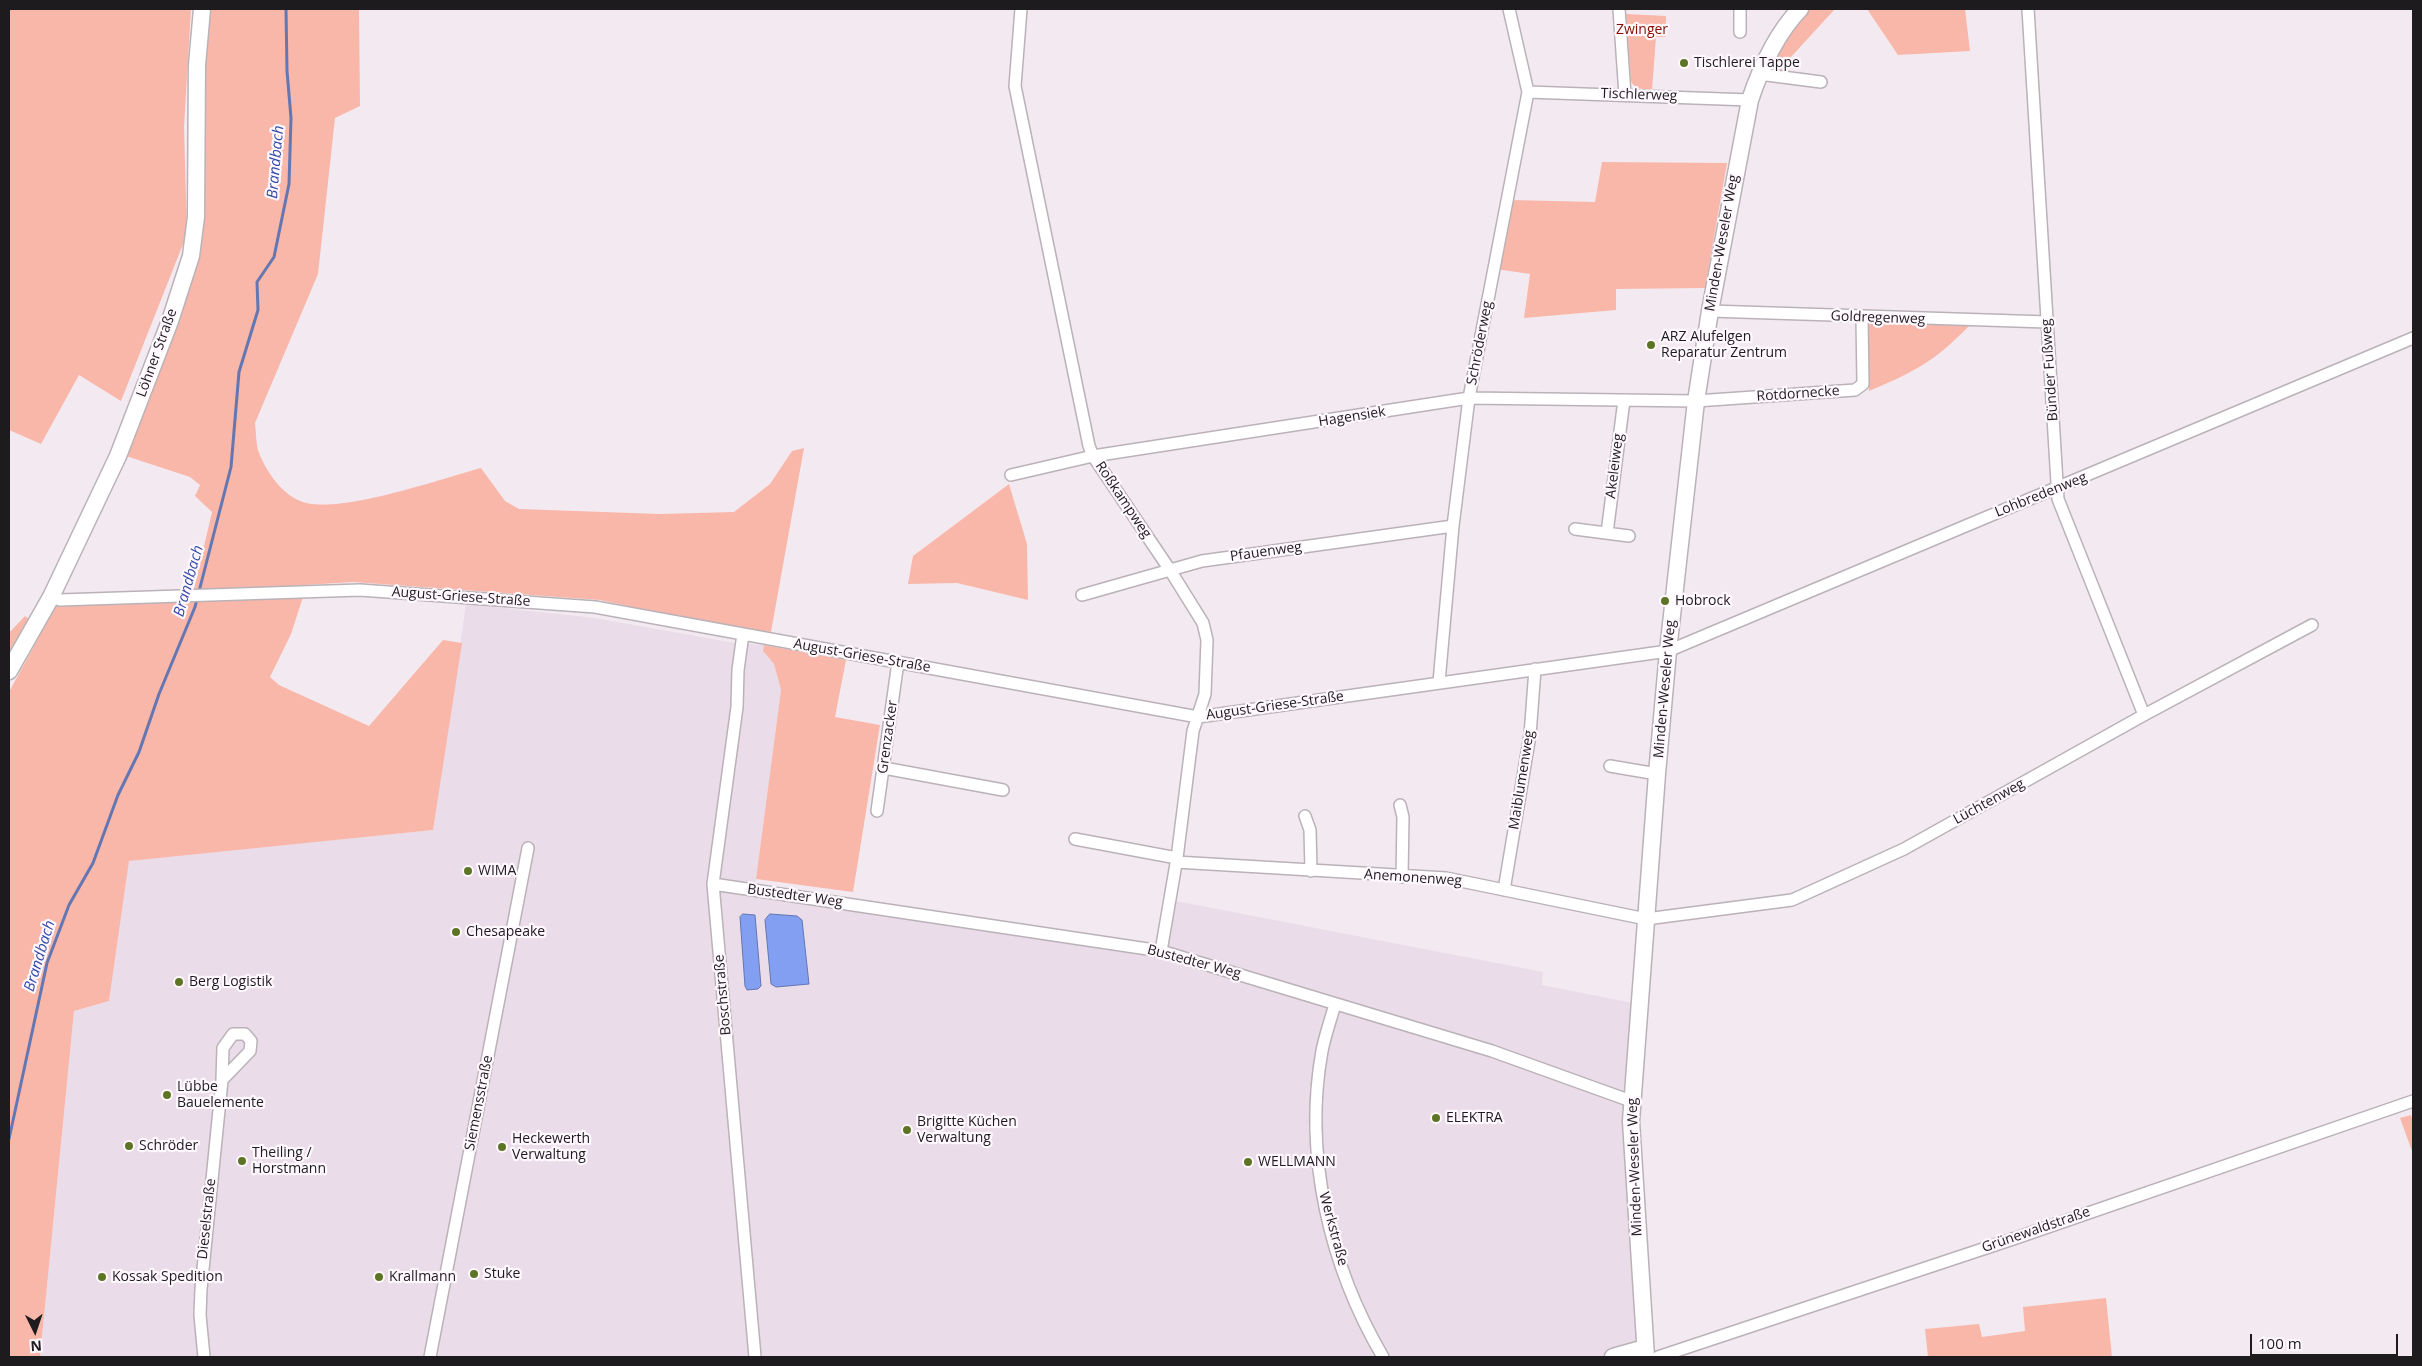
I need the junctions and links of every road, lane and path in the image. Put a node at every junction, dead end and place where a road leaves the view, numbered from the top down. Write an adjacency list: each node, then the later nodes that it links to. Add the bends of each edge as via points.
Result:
1 (202, 9): 30 (street, Löhner Straße, via 197,65 196,217 191,256 170,321 118,456)
2 (1020, 9): 21 (street, Roßkampweg, via 1015,86)
3 (1509, 9): 11 (street, Schröderweg)
4 (1620, 9): 12 (street)
5 (1740, 9): 8 (street)
6 (1800, 9): 9 (street, Minden-Weseler Weg, via 1773,45)
7 (2028, 9): 16 (street, Bünder Fußweg)
8 (1740, 32)
9 (1759, 74): 10 (street); 13 (street, Minden-Weseler Weg)
10 (1821, 82)
11 (1528, 92): 12 (street, Tischlerweg); 18 (street, Schröderweg)
12 (1625, 95): 13 (street, Tischlerweg)
13 (1750, 100): 14 (street, Minden-Weseler Weg)
14 (1710, 311): 15 (street, Goldregenweg); 20 (street, Minden-Weseler Weg)
15 (1862, 318): 16 (street, Goldregenweg); 20 (street, Rotdornecke, via 1863,384 1855,390)
16 (2047, 322): 23 (street, Bünder Fußweg)
17 (2413, 338): 23 (street, Lohbredenweg)
18 (1469, 398): 19 (street, Hagensiek); 21 (street, Hagensiek); 24 (street, Schröderweg)
19 (1624, 400): 20 (street, Hagensiek); 26 (street, Akeleiweg)
20 (1696, 401): 33 (street, Minden-Weseler Weg)
21 (1093, 456): 22 (street, Hagensiek); 28 (street, Roßkampweg)
22 (1011, 474)
23 (2059, 487): 33 (street, Lohbredenweg); 38 (street, Bünder Fußweg, via 2058,499)
24 (1453, 526): 28 (street, Pfauenweg, via 1202,561); 37 (street, Schröderweg)
25 (1575, 529): 26 (street)
26 (1607, 533): 27 (street)
27 (1629, 536)
28 (1170, 570): 29 (street, Pfauenweg); 39 (street, Roßkampweg, via 1203,623 1207,640 1205,694)
29 (1082, 596)
30 (51, 597): 32 (street, August-Griese-Straße, via 60,600 360,590 596,607); 36 (street, Löhner Straße)
31 (2312, 625): 38 (street, Lüchtenweg)
32 (743, 634): 34 (street, August-Griese-Straße); 52 (street, Boschstraße, via 737,707)
33 (1668, 651): 35 (street, August-Griese-Straße); 42 (street, Minden-Weseler Weg)
34 (898, 662): 39 (street, August-Griese-Straße); 41 (street, Grenzacker)
35 (1535, 669): 37 (street, August-Griese-Straße); 53 (street, Maiblumenweg, via 1530,735)
36 (9, 671)
37 (1439, 682): 39 (street, August-Griese-Straße)
38 (2144, 715): 54 (street, Lüchtenweg, via 1904,849 1792,900)
39 (1198, 718): 49 (street, Roßkampweg, via 1193,732)
40 (1610, 766): 42 (street)
41 (884, 768): 43 (street); 45 (street, Grenzacker)
42 (1657, 774): 54 (street, Minden-Weseler Weg)
43 (1004, 790)
44 (1400, 805): 51 (street)
45 (877, 811)
46 (1305, 816): 50 (street, via 1310,830)
47 (1075, 839): 49 (street, Anemonenweg)
48 (528, 848): 62 (street, Siemensstraße)
49 (1177, 860): 50 (street, Anemonenweg); 55 (street, Roßkampweg)
50 (1311, 871): 51 (street, Anemonenweg)
51 (1402, 877): 53 (street, Anemonenweg, via 1446,878)
52 (713, 884): 55 (street, Bustedter Weg); 63 (street, Boschstraße)
53 (1504, 890): 54 (street, Anemonenweg)
54 (1646, 919): 58 (street, Minden-Weseler Weg)
55 (1161, 951): 56 (street, Bustedter Weg)
56 (1335, 1004): 58 (street, Bustedter Weg, via 1492,1051); 64 (street, Werkstraße, via 1322,1051 1318,1093 1320,1178 1328,1223 1342,1268)
57 (222, 1080): 61 (street, Dieselstraße, via 201,1289)
58 (1631, 1101): 60 (street, Minden-Weseler Weg)
59 (2413, 1101): 60 (street, Grünewaldstraße, via 2013,1239)
60 (1649, 1354): 65 (street)
61 (204, 1357)
62 (430, 1357)
63 (755, 1357)
64 (1383, 1357)
65 (1614, 1357)

